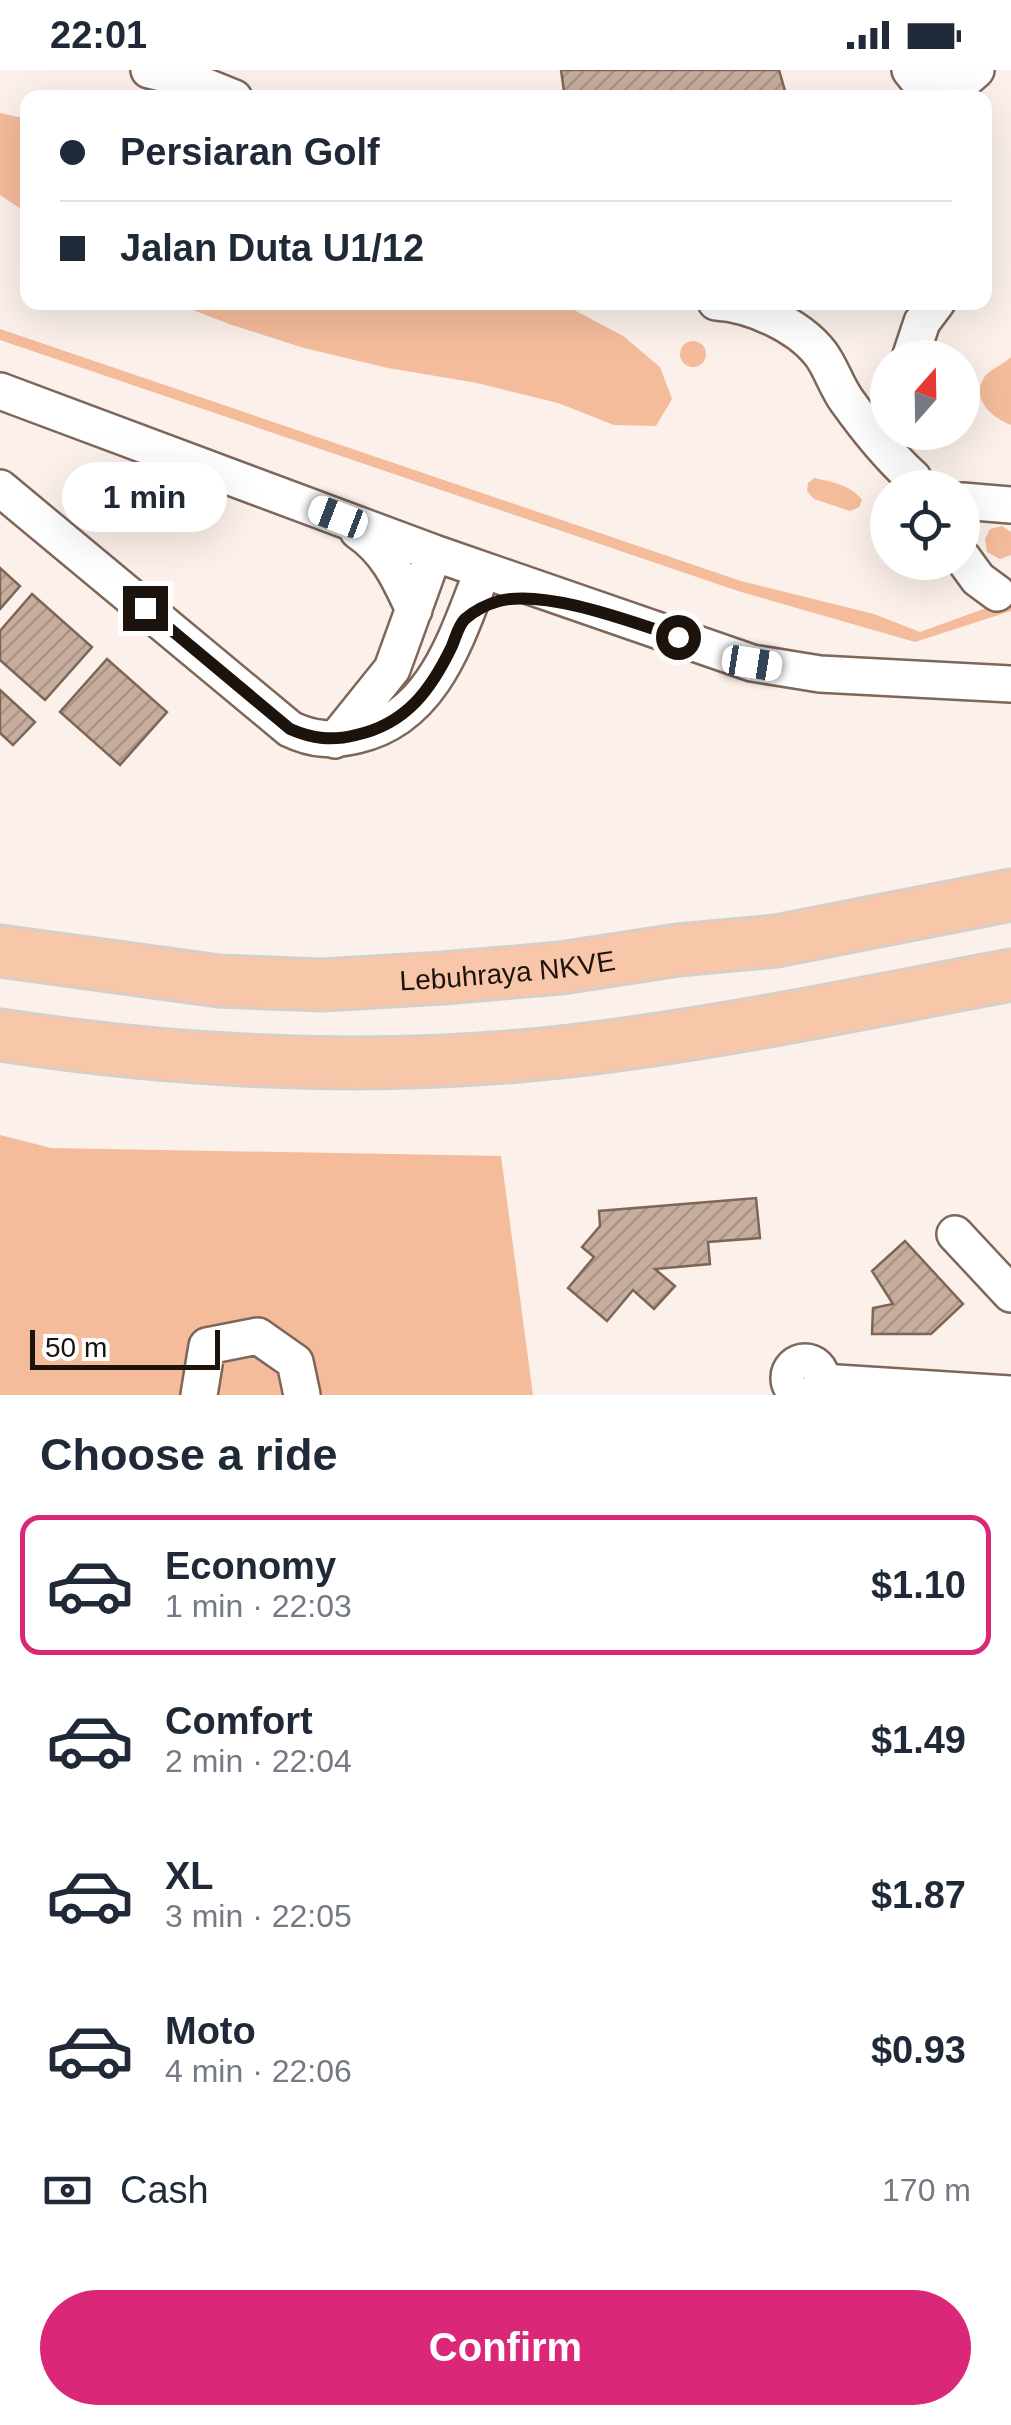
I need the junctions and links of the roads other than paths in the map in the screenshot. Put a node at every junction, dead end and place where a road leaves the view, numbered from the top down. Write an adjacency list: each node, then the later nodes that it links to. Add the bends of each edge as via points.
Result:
1 (149, 70): 4 (street)
2 (976, 70): 3 (street)
3 (919, 84)
4 (214, 90)
5 (754, 310): 9 (street, via 777,318 820,352 846,400)
6 (931, 310): 7 (street)
7 (916, 340)
8 (0, 391): 13 (street)
9 (906, 470)
10 (0, 488): 24 (street, via 290,729)
11 (980, 502): 12 (street)
12 (1011, 505)
13 (338, 517): 14 (street); 18 (street, via 382,553)
14 (434, 553): 15 (street); 18 (street)
15 (483, 570): 19 (street); 20 (street)
16 (979, 580): 17 (street)
17 (997, 593)
18 (414, 610): 21 (street)
19 (603, 612): 20 (street, via 517,599 486,606); 22 (street, via 752,663 820,674)
20 (462, 621): 23 (street)
21 (392, 669): 23 (street); 24 (street)
22 (1011, 684)
23 (430, 688): 24 (street, via 408,713 379,730)
24 (335, 740)
25 (1011, 895): 26 (highway, Lebuhraya NKVE, via 776,941 562,968 322,985 219,981)
26 (0, 951)
27 (1011, 974): 28 (highway, via 664,1038 446,1060 213,1057)
28 (0, 1035)
29 (955, 1234): 30 (street)
30 (1011, 1294)
31 (821, 1382): 32 (street)
32 (1011, 1394)
33 (199, 1395): 34 (street, via 206,1346 258,1336 295,1362)
34 (302, 1395)

